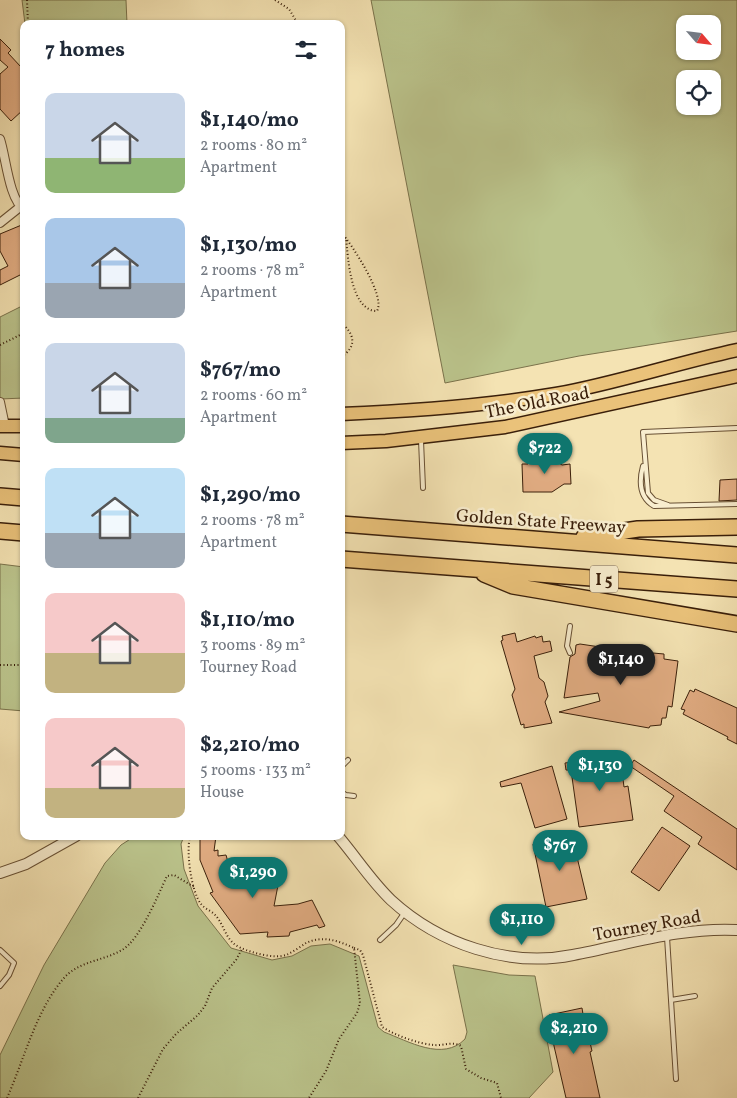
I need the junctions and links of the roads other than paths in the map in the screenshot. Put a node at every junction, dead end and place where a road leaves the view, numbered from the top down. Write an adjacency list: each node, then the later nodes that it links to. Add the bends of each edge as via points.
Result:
1 (0, 139): 2 (street, via 12,191)
2 (20, 205)
3 (20, 209): 4 (street)
4 (0, 223)
5 (737, 350): 8 (main road, The Old Road, via 525,399 425,410)
6 (737, 376): 12 (main road, The Old Road, via 505,427)
7 (0, 402): 9 (street)
8 (345, 414)
9 (2, 426): 10 (main road)
10 (20, 426)
11 (737, 428): 19 (lane, via 643,432 644,464 640,475 644,498 654,506)
12 (420, 438): 13 (main road, The Old Road); 16 (lane)
13 (345, 443)
14 (0, 454): 15 (main road)
15 (20, 454)
16 (423, 488)
17 (0, 496): 18 (highway)
18 (20, 498)
19 (737, 504)
20 (345, 524): 24 (highway, Golden State Freeway / I 5)
21 (737, 527): 24 (highway, I 5, via 638,528)
22 (0, 531): 23 (highway)
23 (20, 533)
24 (560, 541): 25 (highway, Golden State Freeway / I 5)
25 (737, 554)
26 (345, 559): 27 (highway, I 5)
27 (472, 569): 28 (highway, I 5); 29 (highway, I 5, via 513,586)
28 (737, 589)
29 (737, 624)
30 (570, 626): 31 (lane, via 567,646)
31 (570, 653)
32 (348, 760): 33 (lane)
33 (345, 763)
34 (345, 794): 35 (lane)
35 (354, 796)
36 (69, 840): 38 (street, via 26,864)
37 (341, 840): 39 (street, Tourney Road, via 378,887)
38 (0, 873)
39 (405, 912): 41 (street, Tourney Road, via 462,944 516,958 571,956); 42 (lane)
40 (737, 930): 41 (street, Tourney Road)
41 (667, 935): 46 (lane)
42 (380, 940)
43 (0, 950): 44 (lane, via 14,963)
44 (0, 986)
45 (695, 996): 46 (lane)
46 (671, 1000): 47 (lane)
47 (676, 1079)

